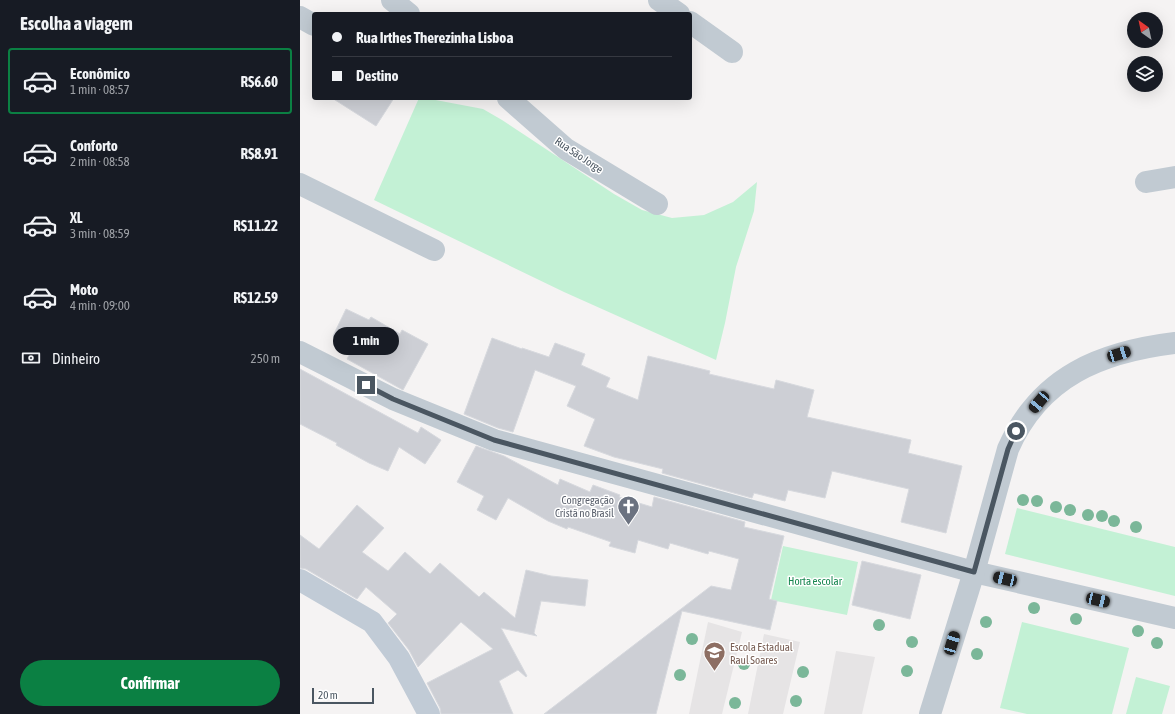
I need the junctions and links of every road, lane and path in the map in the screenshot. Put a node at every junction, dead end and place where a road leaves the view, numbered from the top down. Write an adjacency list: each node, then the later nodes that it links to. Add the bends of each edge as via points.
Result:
1 (392, 0): 3 (street)
2 (659, 0): 4 (street)
3 (407, 12)
4 (676, 12)
5 (300, 17): 7 (street)
6 (692, 23): 8 (street)
7 (312, 24)
8 (732, 52)
9 (510, 100): 13 (street, Rua São Jorge, via 566,149)
10 (1175, 177): 11 (street)
11 (1146, 182)
12 (300, 184): 14 (street)
13 (657, 204)
14 (434, 250)
15 (1175, 343): 17 (street, via 1130,350 1085,366 1054,386 1031,411 1016,431 1008,449)
16 (300, 352): 17 (street, via 393,399 494,440)
17 (974, 572): 19 (street); 21 (street)
18 (300, 580): 20 (main road, via 372,622 399,658)
19 (1175, 618)
20 (429, 714)
21 (930, 714)

